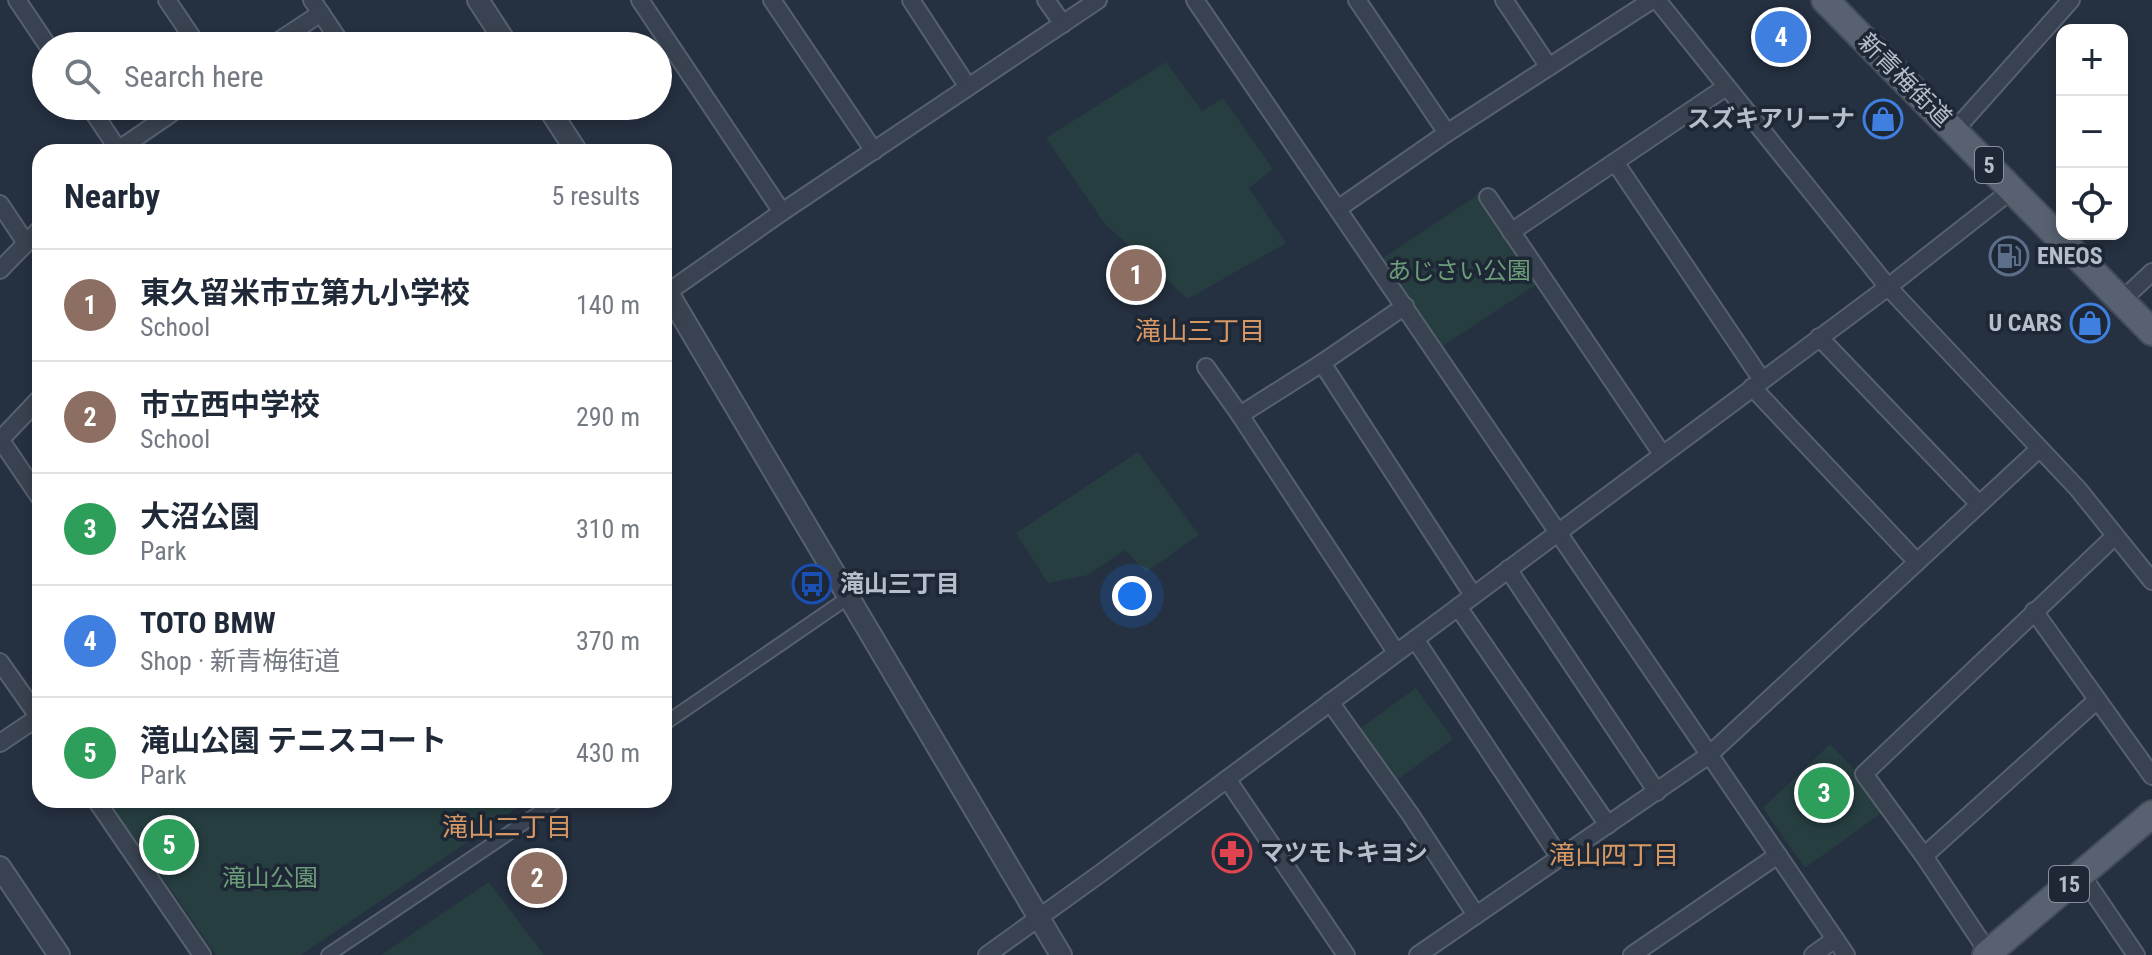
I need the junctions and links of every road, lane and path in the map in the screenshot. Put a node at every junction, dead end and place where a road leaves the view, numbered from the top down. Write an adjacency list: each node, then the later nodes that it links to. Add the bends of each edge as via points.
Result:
1 (17, 0): 17 (street)
2 (167, 0): 18 (street)
3 (478, 0): 21 (street)
4 (640, 0): 22 (street)
5 (772, 0): 35 (street)
6 (911, 0): 25 (street)
7 (1046, 0): 16 (street)
8 (1098, 0): 16 (street)
9 (1195, 0): 40 (street)
10 (1357, 0): 31 (street)
11 (1504, 0): 24 (street)
12 (1655, 0): 24 (street); 26 (street)
13 (1825, 0): 30 (main road, 新青梅街道 / 5)
14 (2071, 0): 30 (street)
15 (316, 6): 19 (street); 20 (street)
16 (1063, 24): 25 (street)
17 (39, 32)
18 (189, 32)
19 (287, 32)
20 (334, 32)
21 (499, 32)
22 (661, 32)
23 (672, 48): 41 (street)
24 (1549, 67): 31 (street)
25 (968, 87): 35 (street)
26 (1726, 87): 36 (street); 48 (street)
27 (98, 120): 32 (street)
28 (162, 120): 33 (street)
29 (556, 120): 34 (street)
30 (1955, 130): 37 (main road, 新青梅街道 / 5)
31 (1447, 133): 40 (street)
32 (113, 144)
33 (128, 144)
34 (572, 144)
35 (874, 151): 41 (street)
36 (1615, 162): 42 (street); 56 (street)
37 (2013, 189): 48 (street); 49 (main road, 新青梅街道 / 5)
38 (1488, 197): 42 (street)
39 (0, 204): 44 (street)
40 (1339, 208): 51 (street)
41 (782, 212): 47 (street)
42 (1511, 232): 61 (street)
43 (32, 237): 44 (street)
44 (26, 243): 45 (street)
45 (0, 270)
46 (2152, 272): 49 (street)
47 (672, 286)
48 (1888, 287): 53 (street); 60 (street)
49 (2121, 301): 52 (main road, 新青梅街道 / 5)
50 (672, 303): 70 (street)
51 (1405, 306): 54 (street); 64 (street)
52 (2152, 332)
53 (1819, 337): 56 (street); 63 (street)
54 (1322, 363): 58 (street); 69 (street)
55 (1206, 367): 58 (street)
56 (1757, 384): 61 (street); 66 (street)
57 (32, 406): 59 (street)
58 (1240, 415): 74 (street)
59 (0, 440): 62 (street)
60 (2039, 449): 63 (street); 65 (street)
61 (1662, 454): 64 (street)
62 (32, 486)
63 (1979, 504): 66 (street)
64 (1558, 531): 67 (street); 82 (street)
65 (2115, 536): 68 (street); 72 (street)
66 (1917, 562): 82 (street)
67 (1508, 569): 69 (street); 85 (street)
68 (2152, 581)
69 (1473, 595): 71 (street)
70 (849, 597): 79 (street); 96 (street)
71 (1458, 607): 73 (street); 89 (street)
72 (2034, 611): 76 (street); 91 (street, via 1864,774)
73 (1415, 639): 74 (street); 92 (street)
74 (1396, 652): 77 (street)
75 (0, 662): 78 (street)
76 (2096, 701): 83 (street); 91 (street)
77 (1330, 702): 84 (street); 95 (street)
78 (32, 707)
79 (672, 719)
80 (32, 722): 81 (street)
81 (0, 743)
82 (1709, 755): 85 (street); 90 (street)
83 (2152, 776)
84 (1227, 779): 96 (street); 104 (street)
85 (1657, 792): 89 (street)
86 (101, 808): 100 (street)
87 (546, 808): 101 (street)
88 (2152, 814): 94 (main road, 15)
89 (1608, 825): 92 (street)
90 (1778, 855): 97 (street); 106 (street)
91 (1924, 856): 98 (street)
92 (1560, 858): 95 (street)
93 (0, 867): 99 (street)
94 (2081, 874): 98 (main road, 15); 109 (street)
95 (1476, 915): 105 (street)
96 (1039, 919): 102 (street); 103 (street)
97 (1835, 939): 107 (street); 108 (street)
98 (1988, 954)
99 (59, 955)
100 (202, 955)
101 (328, 955)
102 (987, 955)
103 (1061, 955)
104 (1346, 955)
105 (1418, 955)
106 (1632, 955)
107 (1813, 955)
108 (1846, 955)
109 (2136, 955)

